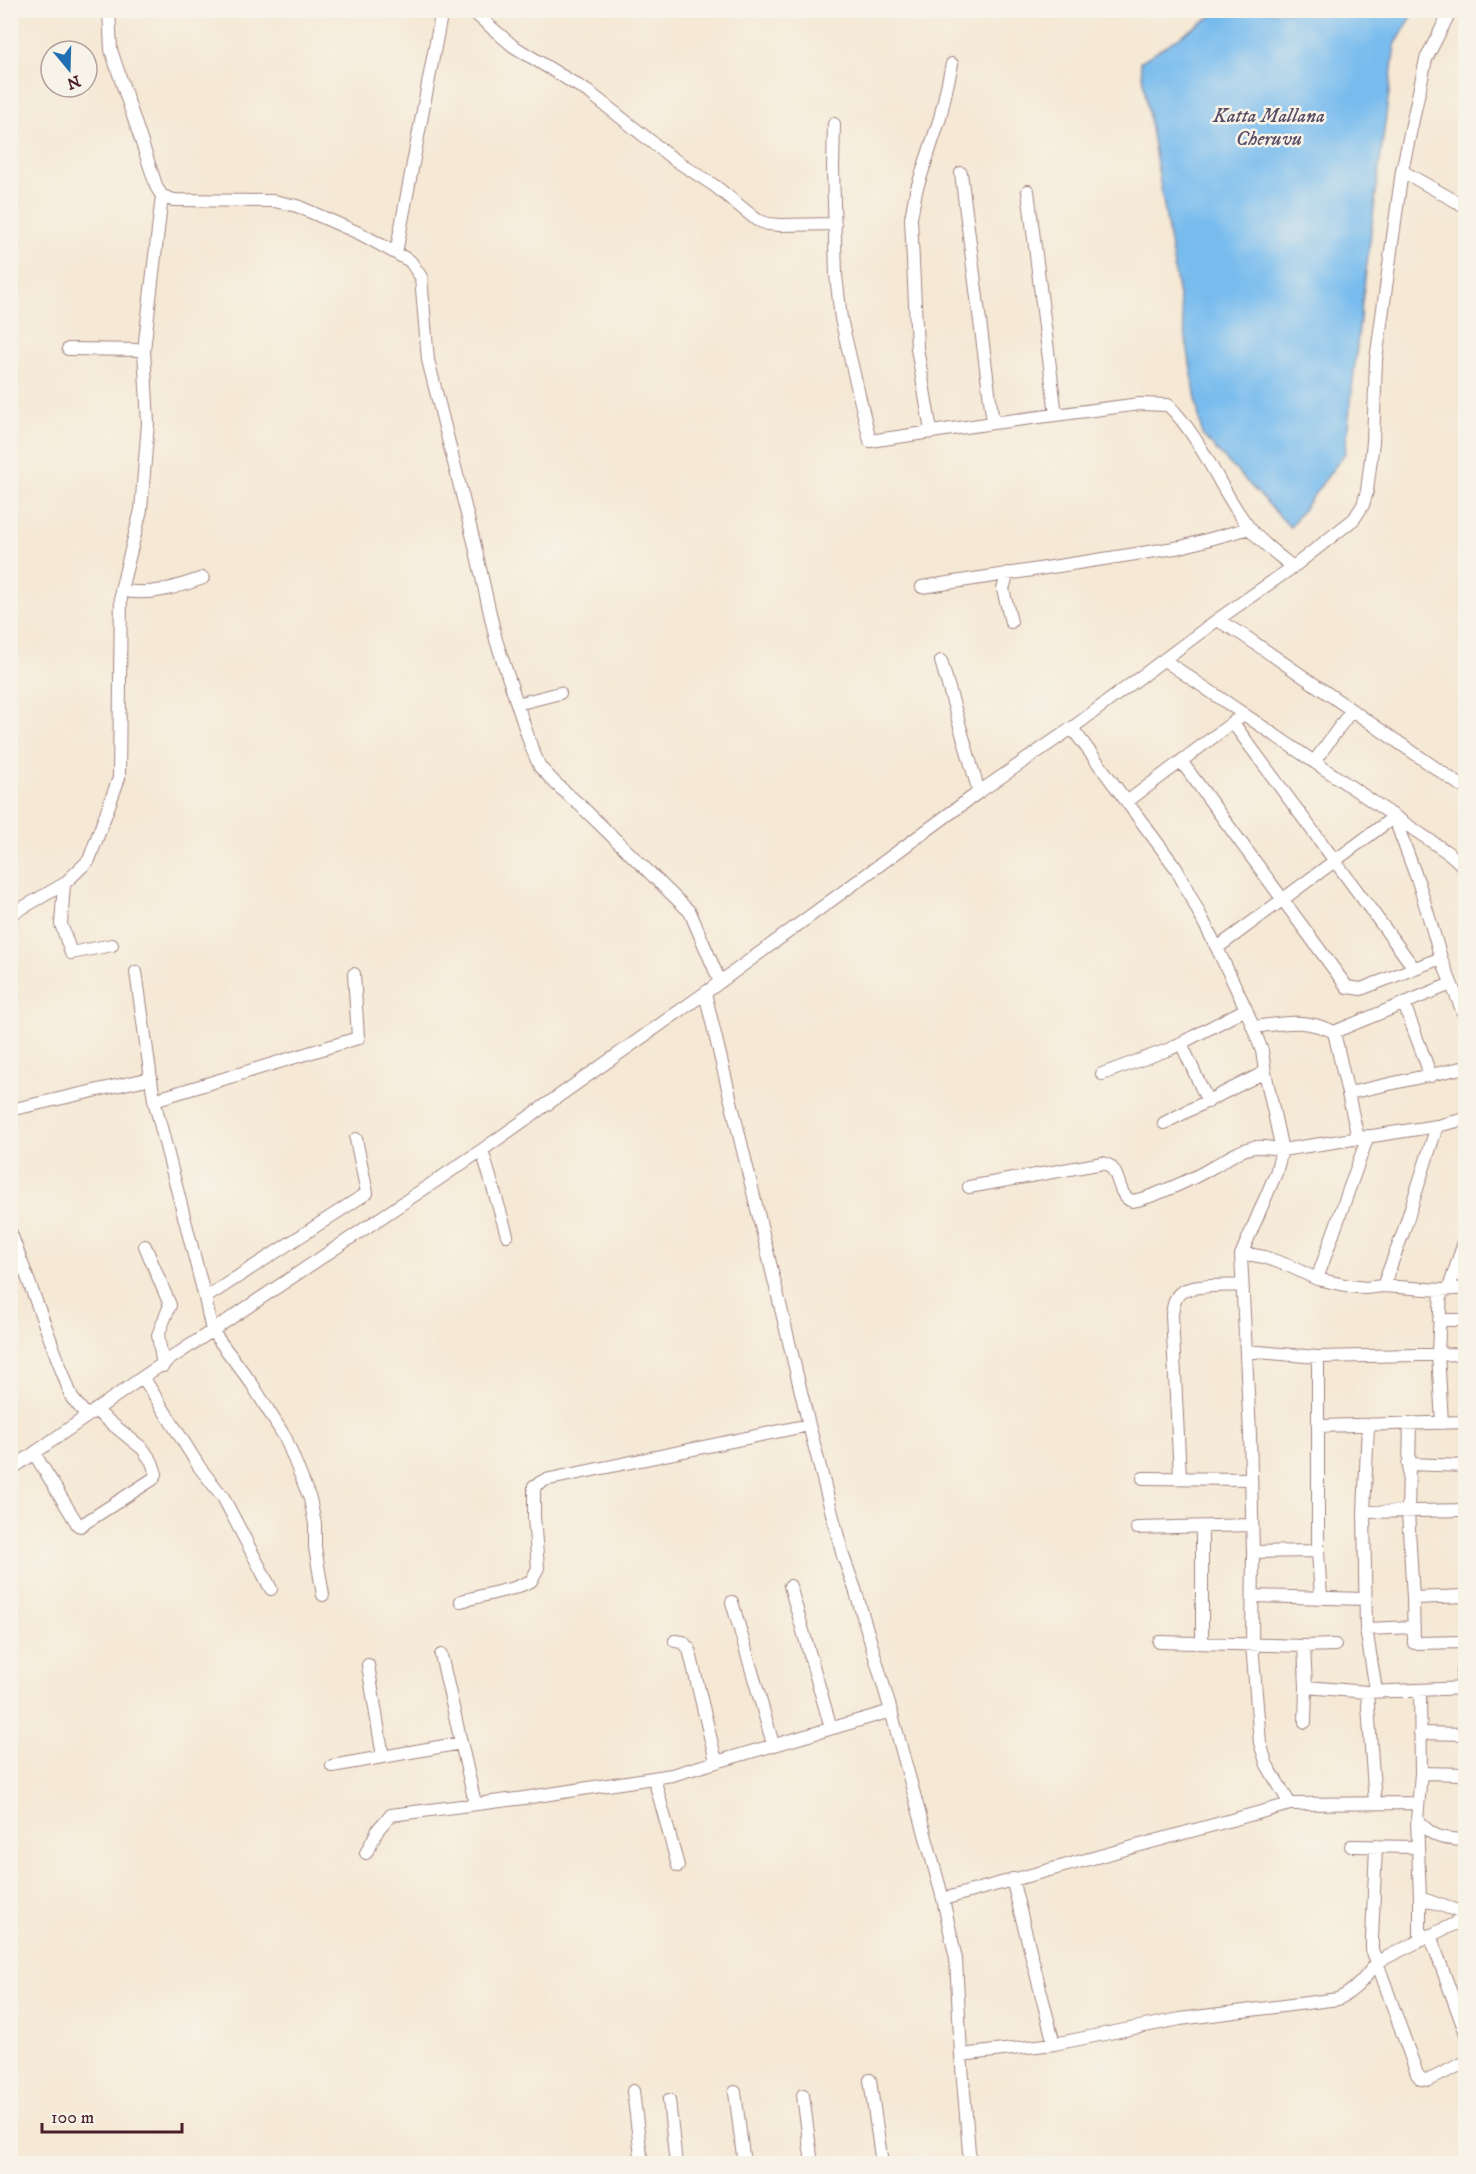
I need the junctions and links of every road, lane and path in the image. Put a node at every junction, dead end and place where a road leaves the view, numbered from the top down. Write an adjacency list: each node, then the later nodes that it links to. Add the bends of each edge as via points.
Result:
1 (109, 10): 10 (street, via 111,50)
2 (442, 10): 13 (street)
3 (471, 10): 12 (street, via 513,46 590,93 757,220 780,225)
4 (1451, 10): 7 (street, via 1426,59)
5 (952, 64): 18 (street, via 911,218 917,348)
6 (834, 124): 12 (street)
7 (1402, 171): 11 (street); 20 (street, via 1376,360 1367,491 1354,519)
8 (961, 173): 17 (street)
9 (1028, 191): 16 (street)
10 (162, 196): 13 (street, via 174,200 286,202); 15 (street)
11 (1466, 207)
12 (835, 224): 18 (street, via 841,319 870,441)
13 (396, 253): 30 (street, via 415,266 421,277 428,360 496,640)
14 (68, 350): 15 (street)
15 (144, 350): 24 (street, via 148,423 141,510)
16 (1056, 415): 17 (street); 19 (street, via 1140,404 1168,405 1206,456)
17 (993, 423): 18 (street)
18 (930, 431)
19 (1250, 528): 20 (street); 21 (street, via 1181,547)
20 (1293, 567): 25 (street)
21 (1008, 573): 23 (street); 26 (street, via 1003,589)
22 (203, 578): 24 (street, via 137,594)
23 (922, 587)
24 (121, 590): 42 (street, via 118,778 89,860)
25 (1217, 620): 27 (street); 31 (street, via 1243,634)
26 (1011, 622)
27 (1164, 660): 32 (street, via 1209,689); 33 (street)
28 (941, 661): 37 (street)
29 (560, 693): 30 (street)
30 (517, 704): 51 (street, via 540,767 690,912)
31 (1351, 711): 35 (street); 36 (street)
32 (1238, 718): 34 (street); 35 (street); 40 (street)
33 (1072, 728): 37 (street); 38 (street)
34 (1181, 761): 38 (street); 43 (street)
35 (1314, 762): 39 (street)
36 (1466, 789)
37 (979, 792): 51 (street)
38 (1128, 801): 46 (street, via 1176,868)
39 (1394, 817): 40 (street); 41 (street, via 1450,854); 47 (street)
40 (1334, 860): 43 (street); 48 (street)
41 (1465, 871)
42 (64, 884): 44 (street); 45 (street, via 61,924 71,953)
43 (1281, 900): 46 (street); 48 (street, via 1347,987 1361,989)
44 (10, 915)
45 (112, 945)
46 (1216, 948): 55 (street)
47 (1441, 958): 48 (street); 52 (street)
48 (1414, 968)
49 (136, 972): 64 (street)
50 (354, 974): 66 (street, via 358,1038)
51 (720, 982): 53 (street)
52 (1450, 984): 54 (street); 56 (street)
53 (705, 993): 74 (street); 101 (street)
54 (1404, 1004): 58 (street); 63 (street)
55 (1246, 1009): 57 (street); 59 (street)
56 (1466, 1020)
57 (1254, 1027): 58 (street, via 1307,1022); 61 (street)
58 (1334, 1032): 65 (street)
59 (1181, 1043): 62 (street); 67 (street)
60 (1466, 1067): 63 (street)
61 (1265, 1072): 67 (street); 75 (street)
62 (1102, 1074)
63 (1431, 1076): 65 (street)
64 (151, 1078): 66 (street); 68 (street)
65 (1349, 1093): 72 (street)
66 (154, 1100): 87 (street)
67 (1208, 1102): 70 (street)
68 (10, 1110)
69 (1466, 1119): 71 (street)
70 (1164, 1123)
71 (1437, 1126): 72 (street); 84 (street)
72 (1363, 1137): 75 (street); 82 (street)
73 (356, 1139): 87 (street, via 367,1193)
74 (482, 1150): 78 (street); 90 (street)
75 (1282, 1150): 76 (street, via 1250,1148 1132,1201 1124,1196 1113,1169 1103,1163); 81 (street)
76 (969, 1187)
77 (10, 1231): 97 (street, via 67,1387 72,1398)
78 (507, 1235)
79 (1466, 1236): 86 (street)
80 (145, 1246): 95 (street, via 170,1305 158,1335)
81 (1241, 1255): 82 (street, via 1287,1265); 83 (street)
82 (1317, 1279): 84 (street, via 1365,1288)
83 (1242, 1285): 91 (street); 108 (street, via 1190,1288 1176,1297 1172,1315)
84 (1383, 1286): 86 (street)
85 (1466, 1288): 86 (street)
86 (1445, 1289): 88 (street)
87 (205, 1298): 90 (street)
88 (1439, 1320): 89 (street); 92 (street)
89 (1466, 1320)
90 (212, 1331): 95 (street); 121 (street, via 252,1384 286,1439 310,1499)
91 (1246, 1351): 94 (street); 110 (street)
92 (1438, 1353): 93 (street); 94 (street); 100 (street)
93 (1466, 1354)
94 (1317, 1357): 102 (street)
95 (163, 1365): 96 (street)
96 (143, 1377): 97 (street); 120 (street, via 200,1468 223,1497)
97 (91, 1413): 104 (street); 104 (street, via 148,1455 156,1474 153,1479 78,1525)
98 (1466, 1422): 100 (street)
99 (1410, 1423): 100 (street); 103 (street); 105 (street)
100 (1442, 1423)
101 (809, 1425): 127 (street, via 545,1480 534,1486 538,1568 531,1581); 145 (street, via 843,1556)
102 (1318, 1426): 103 (street); 117 (street)
103 (1368, 1426): 112 (street)
104 (34, 1453): 107 (street)
105 (1408, 1464): 106 (street); 113 (street)
106 (1466, 1466)
107 (10, 1470)
108 (1180, 1477): 109 (street); 110 (street)
109 (1143, 1478)
110 (1250, 1479): 114 (street)
111 (1466, 1510): 113 (street)
112 (1364, 1512): 113 (street); 126 (street)
113 (1408, 1512): 125 (street)
114 (1252, 1525): 115 (street); 118 (street)
115 (1202, 1527): 116 (street); 133 (street)
116 (1137, 1528)
117 (1318, 1551): 118 (street); 124 (street)
118 (1253, 1552): 122 (street)
119 (790, 1586): 147 (street)
120 (271, 1589)
121 (323, 1595)
122 (1253, 1596): 124 (street); 135 (street)
123 (1466, 1596): 125 (street)
124 (1321, 1598): 126 (street)
125 (1413, 1598): 129 (street)
126 (1366, 1599): 130 (street)
127 (461, 1601)
128 (732, 1602): 151 (street)
129 (1414, 1628): 130 (street); 134 (street, via 1414,1643)
130 (1366, 1629): 144 (street)
131 (675, 1641): 153 (street, via 690,1648)
132 (1159, 1642): 133 (street)
133 (1202, 1642): 135 (street)
134 (1466, 1642)
135 (1252, 1644): 136 (street); 161 (street, via 1260,1743 1267,1765)
136 (1304, 1646): 137 (street); 141 (street)
137 (1335, 1646)
138 (1466, 1648): 142 (street)
139 (441, 1655): 150 (street)
140 (368, 1665): 152 (street)
141 (1306, 1687): 144 (street); 146 (street)
142 (1463, 1688): 143 (street)
143 (1420, 1690): 144 (street); 148 (street)
144 (1372, 1691): 159 (street)
145 (891, 1711): 147 (street); 171 (street)
146 (1305, 1722)
147 (831, 1728): 151 (street)
148 (1420, 1733): 149 (street); 155 (street)
149 (1466, 1734)
150 (461, 1743): 152 (street); 158 (street)
151 (773, 1744): 153 (street)
152 (382, 1757): 154 (street)
153 (716, 1761): 157 (street)
154 (332, 1766)
155 (1421, 1773): 156 (street); 160 (street)
156 (1466, 1774)
157 (654, 1778): 158 (street); 168 (street)
158 (475, 1803): 167 (street, via 391,1815)
159 (1375, 1803): 160 (street); 161 (street)
160 (1418, 1803): 162 (street)
161 (1290, 1804): 169 (street)
162 (1417, 1820): 163 (street, via 1440,1838); 166 (street)
163 (1466, 1840)
164 (1351, 1845): 165 (street)
165 (1376, 1846): 166 (street); 174 (street, via 1372,1940)
166 (1418, 1847): 170 (street)
167 (366, 1853)
168 (678, 1866)
169 (1012, 1879): 171 (street); 176 (street)
170 (1420, 1898): 172 (street); 173 (street)
171 (943, 1899): 177 (street, via 956,1959)
172 (1466, 1916): 173 (street)
173 (1425, 1937): 174 (street); 175 (street)
174 (1377, 1962): 176 (street, via 1348,1994 1338,1999 1180,2019); 178 (street, via 1421,2079 1429,2080)
175 (1466, 2034)
176 (1054, 2044): 177 (street)
177 (961, 2055): 189 (street)
178 (1466, 2062)
179 (870, 2080): 188 (street)
180 (633, 2091): 184 (street)
181 (735, 2092): 186 (street)
182 (803, 2095): 187 (street)
183 (669, 2100): 185 (street)
184 (642, 2163)
185 (676, 2163)
186 (744, 2163)
187 (812, 2163)
188 (882, 2163)
189 (970, 2163)

